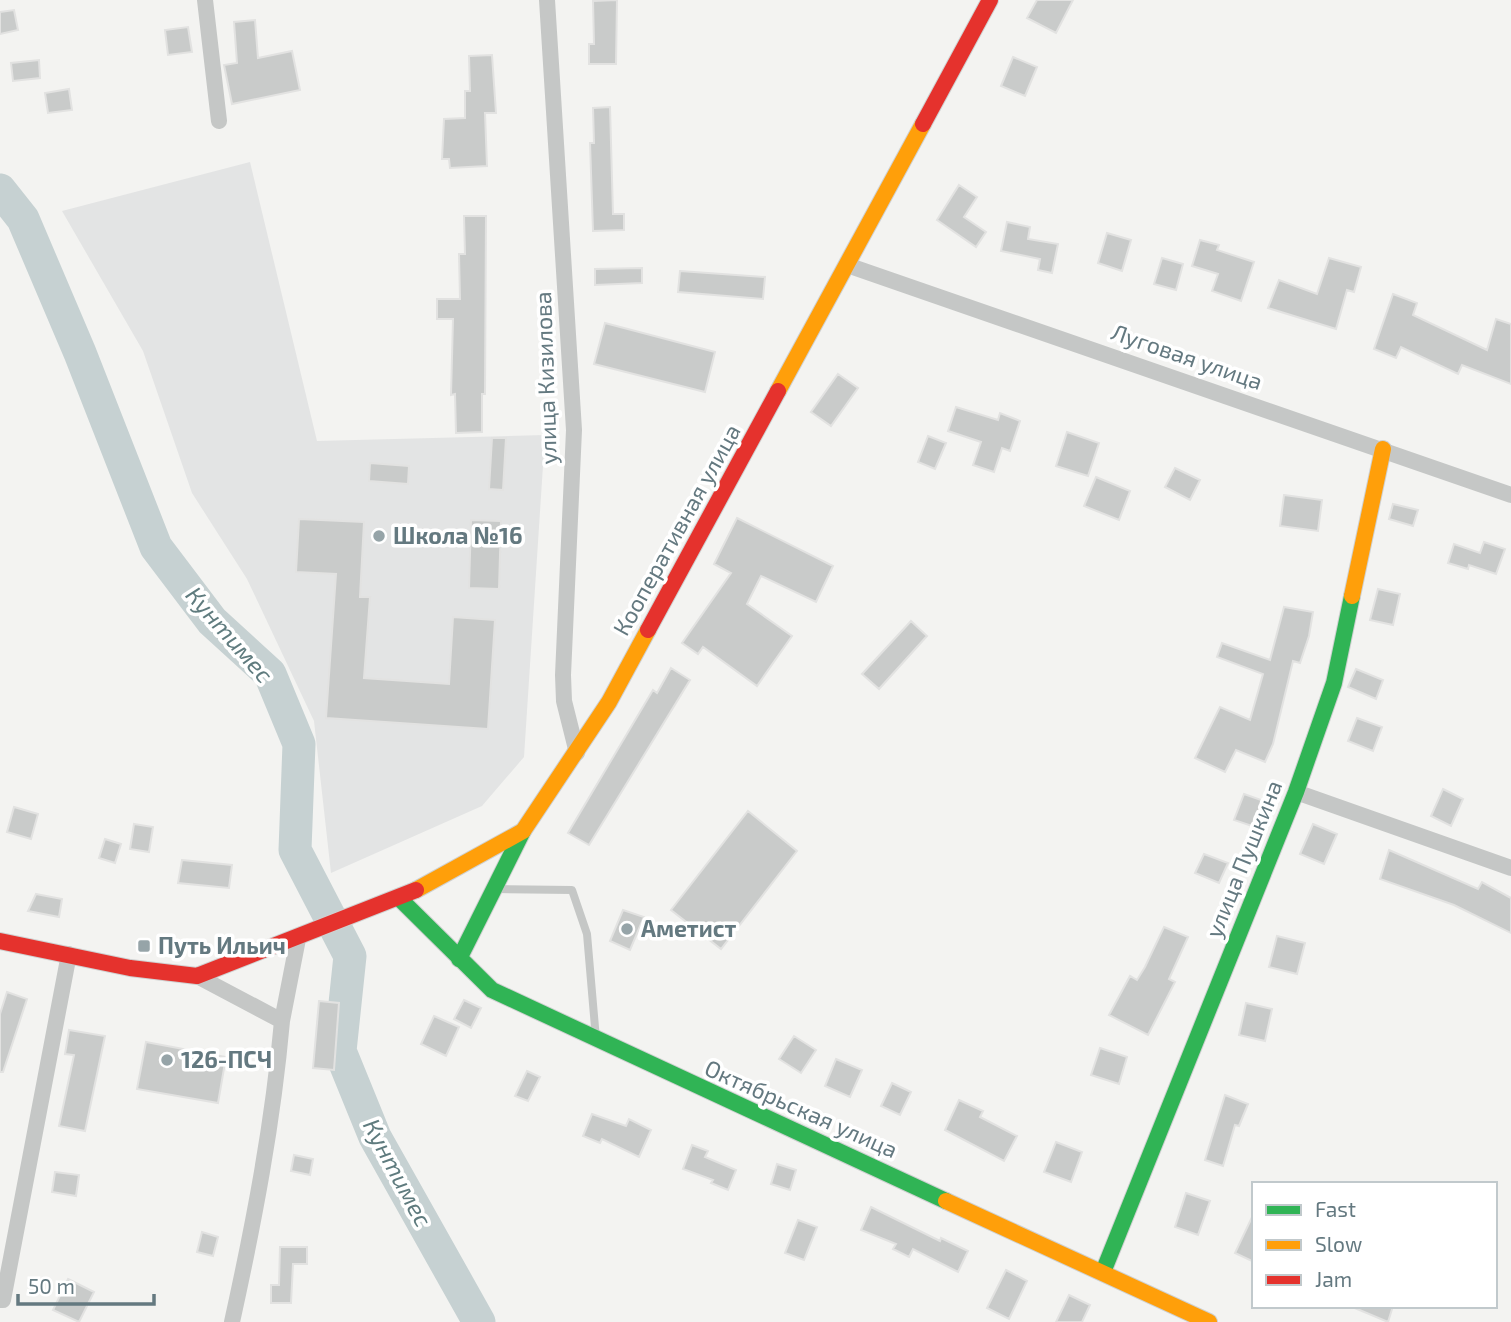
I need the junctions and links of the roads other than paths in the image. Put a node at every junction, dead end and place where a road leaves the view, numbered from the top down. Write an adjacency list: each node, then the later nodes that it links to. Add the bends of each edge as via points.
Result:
1 (205, 0): 4 (street)
2 (547, 0): 8 (street, улица Кизилова, via 574,430 564,701)
3 (990, 0): 5 (street, Кооперативная улица)
4 (219, 121)
5 (847, 265): 6 (street, Луговая улица); 8 (street, Кооперативная улица)
6 (1383, 449): 7 (street, Луговая улица); 9 (street, улица Пушкина, via 1334,683)
7 (1511, 495)
8 (578, 753): 10 (street, Кооперативная улица)
9 (1296, 792): 11 (street); 21 (street, улица Пушкина)
10 (523, 831): 12 (street, Кооперативная улица); 13 (street)
11 (1511, 868)
12 (492, 888): 17 (street, Кооперативная улица); 20 (lane, via 572,890 587,934)
13 (400, 899): 14 (street); 17 (street, Октябрьская улица)
14 (298, 939): 18 (street); 19 (street)
15 (0, 941): 16 (street)
16 (69, 954): 18 (street); 22 (street)
17 (459, 959): 20 (street, Октябрьская улица, via 492,990)
18 (197, 976): 19 (street)
19 (282, 1021): 23 (street, via 274,1101)
20 (596, 1041): 21 (street, Октябрьская улица)
21 (1102, 1272): 24 (street, Октябрьская улица)
22 (0, 1300)
23 (232, 1322)
24 (1209, 1322)

